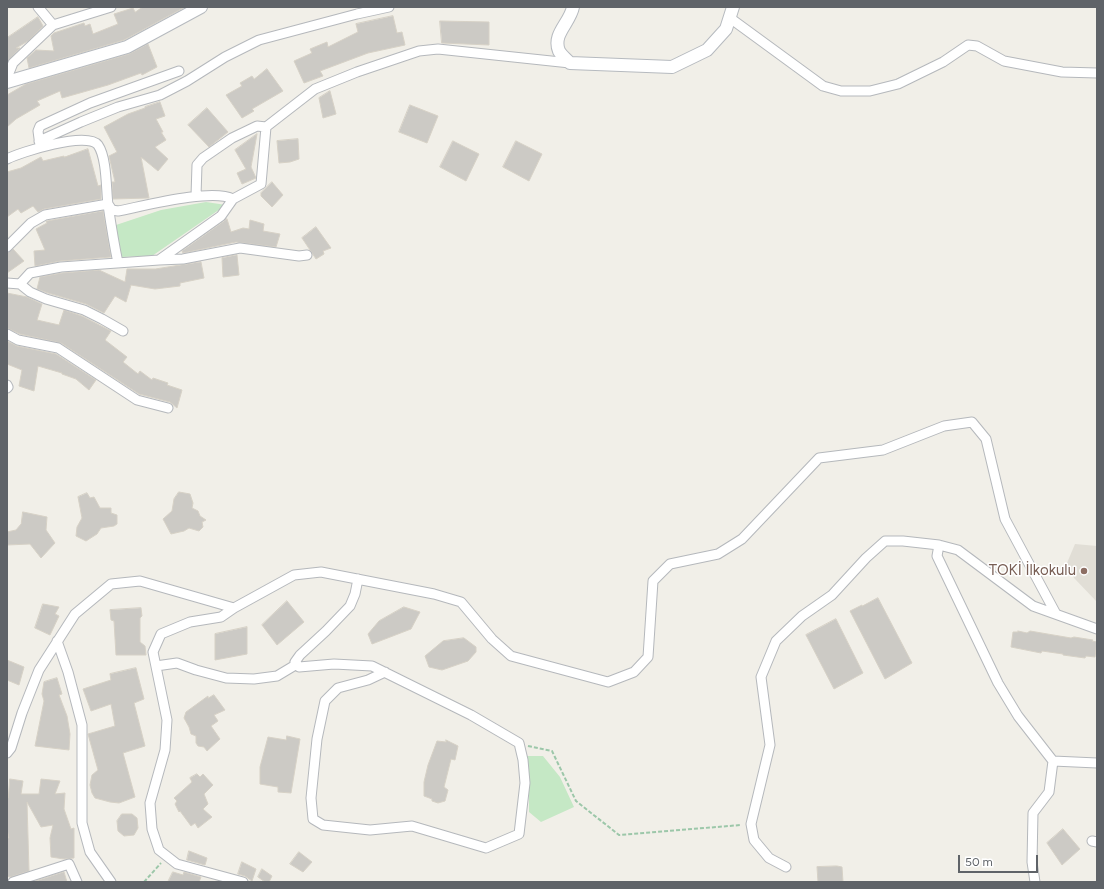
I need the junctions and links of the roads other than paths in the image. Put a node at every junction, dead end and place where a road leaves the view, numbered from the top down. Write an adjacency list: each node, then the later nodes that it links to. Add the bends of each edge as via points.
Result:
1 (38, 7): 7 (street)
2 (111, 7): 7 (street)
3 (201, 7): 12 (street, via 127,47)
4 (389, 7): 14 (street, via 259,40 160,94 81,122)
5 (573, 7): 8 (street, via 571,15 557,36 559,52)
6 (731, 12): 8 (street, via 726,29 707,50 672,67); 10 (street, via 823,86 841,92 870,91 898,84 943,62 968,45 977,46 1004,61 1062,72)
7 (54, 25): 11 (street, via 13,63)
8 (570, 63): 13 (street, via 438,49 419,51 315,89)
9 (179, 71): 14 (street, via 90,103 40,126)
10 (1097, 73)
11 (7, 78)
12 (7, 82)
13 (266, 127): 16 (street, via 257,126 232,138 203,158 197,166); 17 (street, via 262,184)
14 (40, 144): 15 (street); 18 (street, via 90,140 97,144 103,154)
15 (7, 159)
16 (196, 196): 17 (street, via 227,196); 18 (street, via 118,211 112,210)
17 (233, 199): 21 (street, via 222,216)
18 (108, 204): 19 (street, via 46,215 31,223); 22 (street)
19 (7, 247)
20 (307, 254): 21 (street, via 299,256 240,248 183,259)
21 (159, 260): 22 (street)
22 (118, 263): 24 (street, via 30,272)
23 (7, 283): 24 (street)
24 (20, 284): 25 (street, via 30,292 84,310)
25 (123, 331)
26 (7, 334): 29 (street, via 18,340 58,348 137,400)
27 (7, 385): 28 (street)
28 (7, 388)
29 (168, 408)
30 (939, 545): 33 (street, via 958,550 1033,606); 40 (street, via 937,556 998,683 1018,716); 42 (street, via 885,541 832,595 802,616 776,641 761,677 770,745 751,824 754,840 769,858)
31 (358, 579): 32 (street, via 321,572 294,575); 33 (street, via 461,602 492,639 511,656 608,682 634,672 648,657 653,581 670,564 718,554 742,540 819,458 884,450 944,426 972,422 986,438 1005,519); 36 (street, via 350,606 300,655 295,662)
32 (234, 608): 35 (street, via 140,582 111,584 75,614); 37 (street, via 221,617 190,622 162,634 153,652)
33 (1056, 614): 34 (street)
34 (1097, 629)
35 (57, 641): 39 (street, via 38,670); 45 (street, via 82,725 82,823 90,852)
36 (297, 664): 37 (street, via 277,676 254,679 226,678 178,663); 38 (street, via 299,667 334,664 372,666)
37 (156, 666): 46 (street, via 167,720 165,750 150,803 152,829 159,850 177,864)
38 (384, 672): 38 (street, via 368,680 338,688 325,701 317,739 311,798 312,819 323,825 370,830 412,826 486,848 519,834 525,783 519,744 471,715)
39 (7, 753)
40 (1053, 760): 41 (street); 47 (street, via 1049,792 1033,813 1032,862)
41 (1097, 763)
42 (786, 867)
43 (13, 882): 44 (street, via 69,864)
44 (77, 882)
45 (112, 882)
46 (243, 882)
47 (1035, 882)

